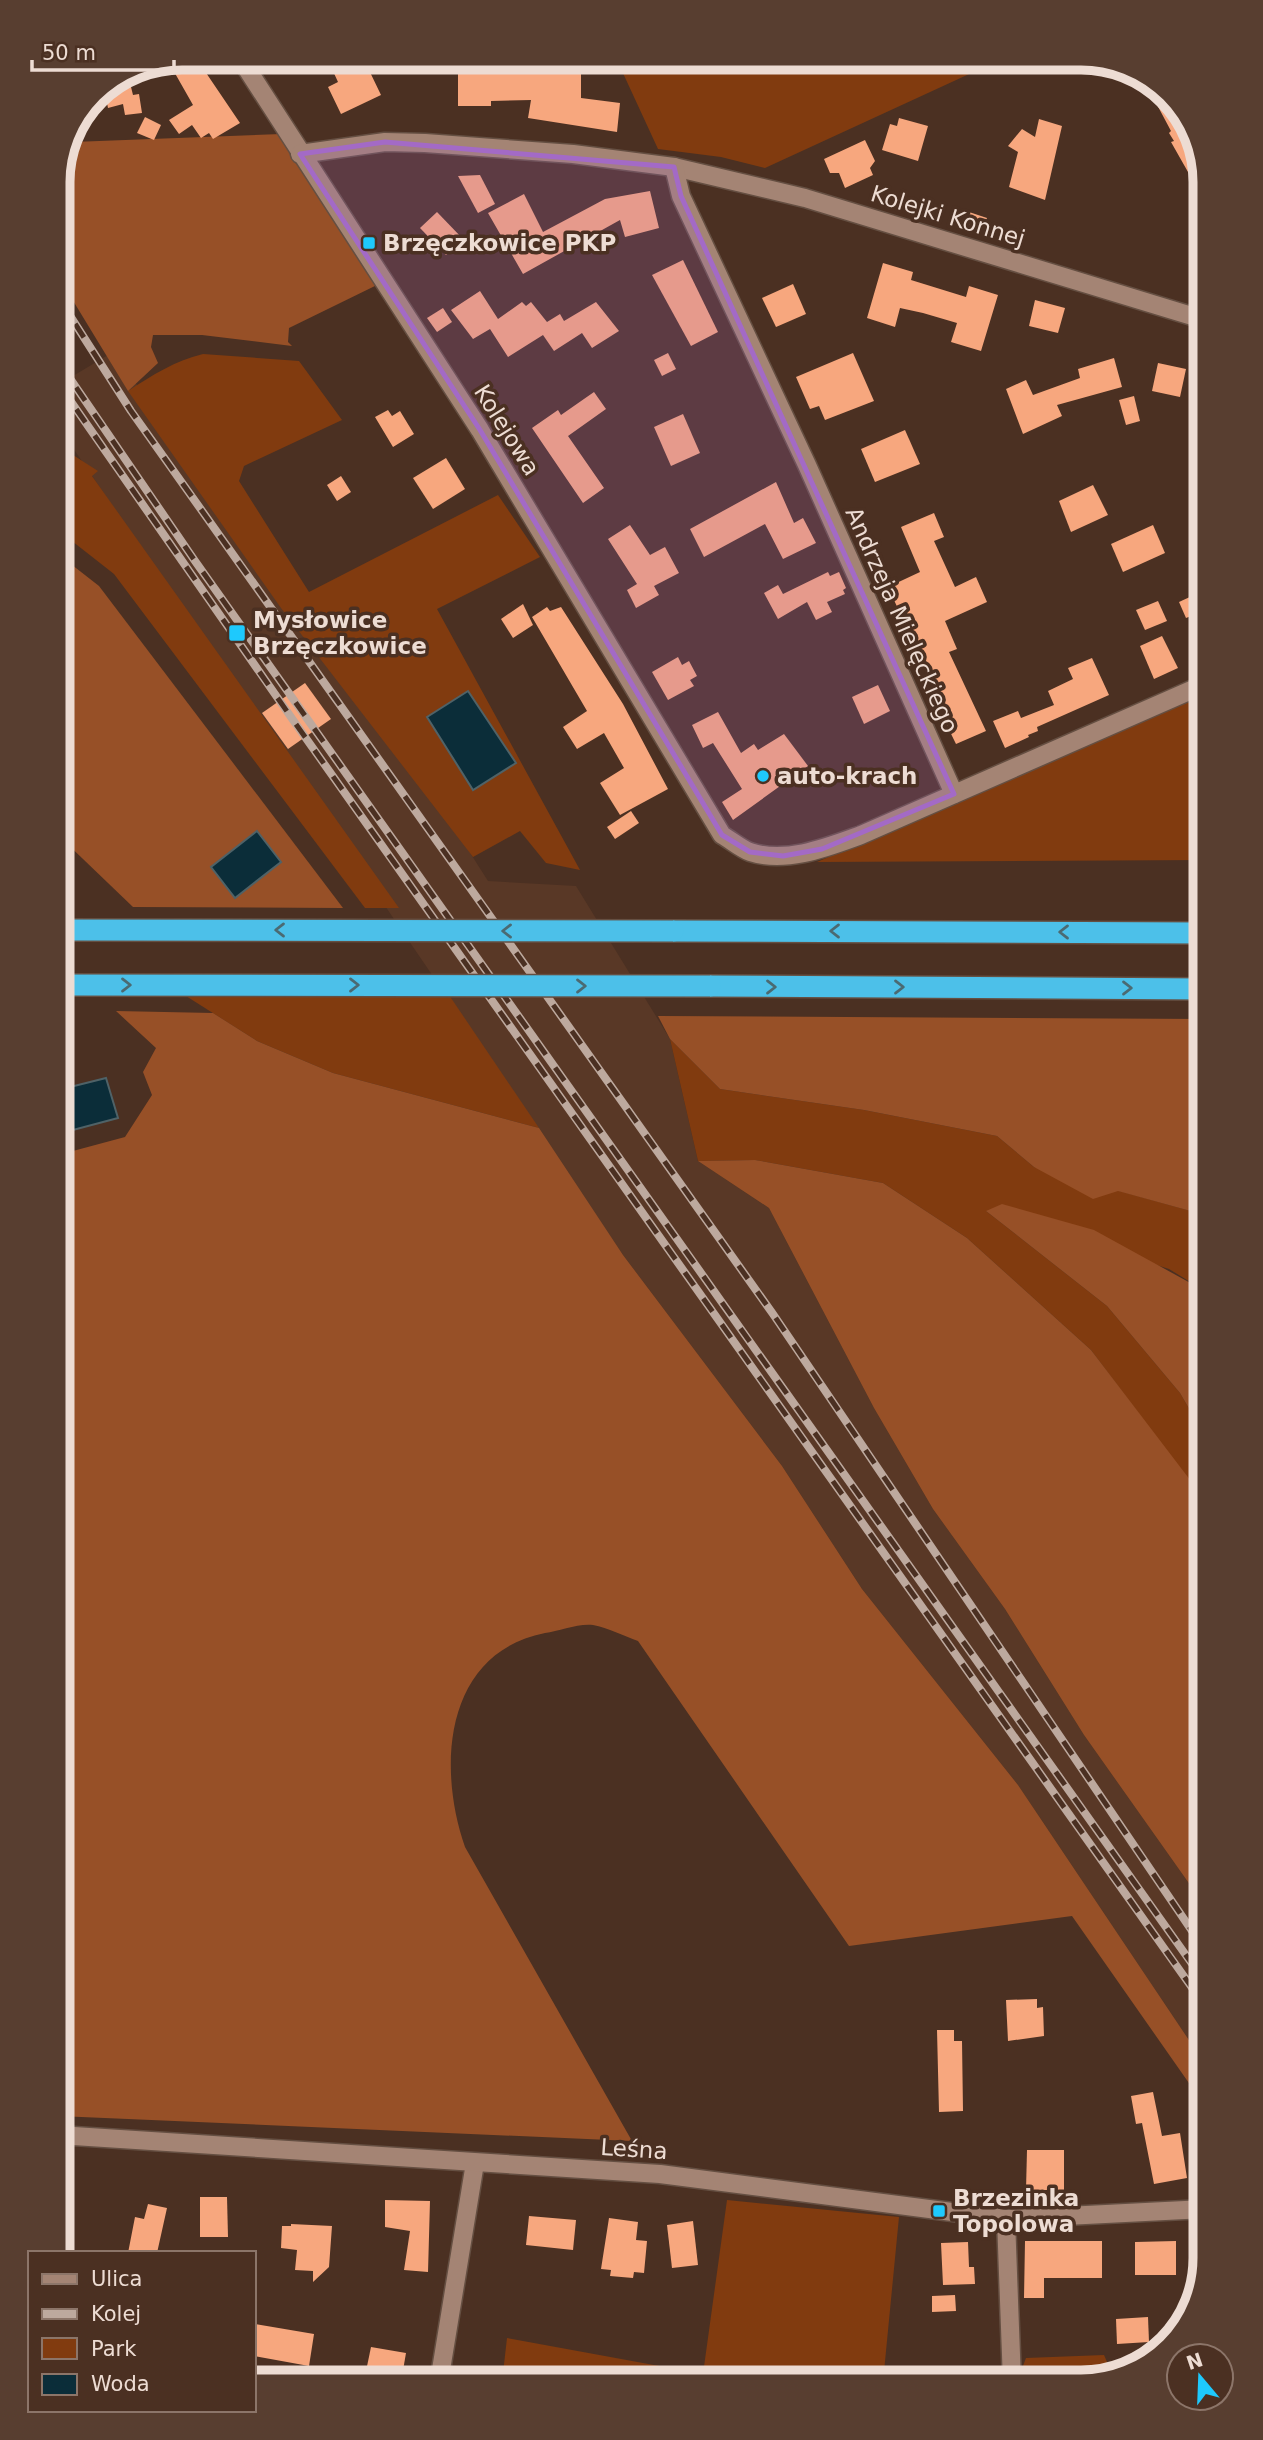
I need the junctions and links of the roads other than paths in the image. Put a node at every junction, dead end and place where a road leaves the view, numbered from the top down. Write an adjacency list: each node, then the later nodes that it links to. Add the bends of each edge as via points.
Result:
1 (248, 70): 2 (street, Kolejowa)
2 (300, 154): 3 (street, Kolejki Konnej, via 385,142 425,143); 6 (street, Kolejowa, via 480,430 722,835 750,852 783,856 861,835)
3 (674, 167): 4 (street, Kolejki Konnej, via 805,198); 6 (street, Andrzeja Mielęckiego, via 681,196)
4 (1193, 316)
5 (1193, 689): 6 (street)
6 (954, 794)
7 (70, 930): 8 (highway, one-way to 7, bridge)
8 (1193, 933)
9 (70, 985): 10 (highway, one-way to 10, bridge)
10 (1193, 989)
11 (70, 2136): 12 (street, Leśna)
12 (475, 2163): 14 (street, Leśna, via 660,2174); 15 (street)
13 (1193, 2210): 14 (street, Leśna)
14 (1006, 2219): 16 (street)
15 (441, 2370)
16 (1012, 2370)

